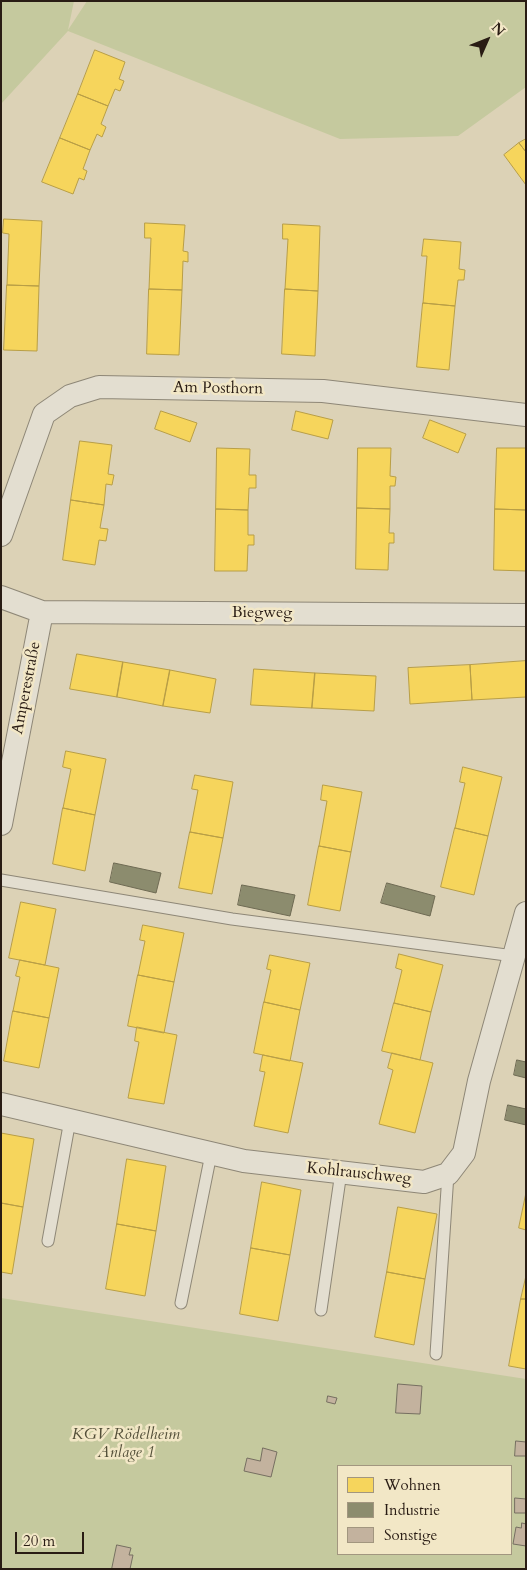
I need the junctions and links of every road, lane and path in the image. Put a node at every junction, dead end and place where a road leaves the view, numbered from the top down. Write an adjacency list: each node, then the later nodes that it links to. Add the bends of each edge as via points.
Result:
1 (526, 415): 2 (street, Am Posthorn, via 323,391 100,387 70,396 44,414)
2 (1, 535)
3 (1, 597): 4 (street, Biegweg)
4 (42, 612): 5 (street, Biegweg); 6 (street, Amperestraße)
5 (526, 615)
6 (1, 824)
7 (1, 880): 9 (lane, via 232,919)
8 (526, 913): 9 (street)
9 (514, 956): 14 (street, via 479,1082 464,1153)
10 (1, 1104): 11 (street, Kohlrauschweg)
11 (70, 1120): 12 (street, Kohlrauschweg); 15 (lane)
12 (211, 1154): 13 (street, Kohlrauschweg); 16 (lane)
13 (341, 1172): 14 (street, Kohlrauschweg, via 424,1182); 17 (lane)
14 (448, 1174): 18 (lane)
15 (48, 1241)
16 (181, 1303)
17 (321, 1310)
18 (436, 1354)

